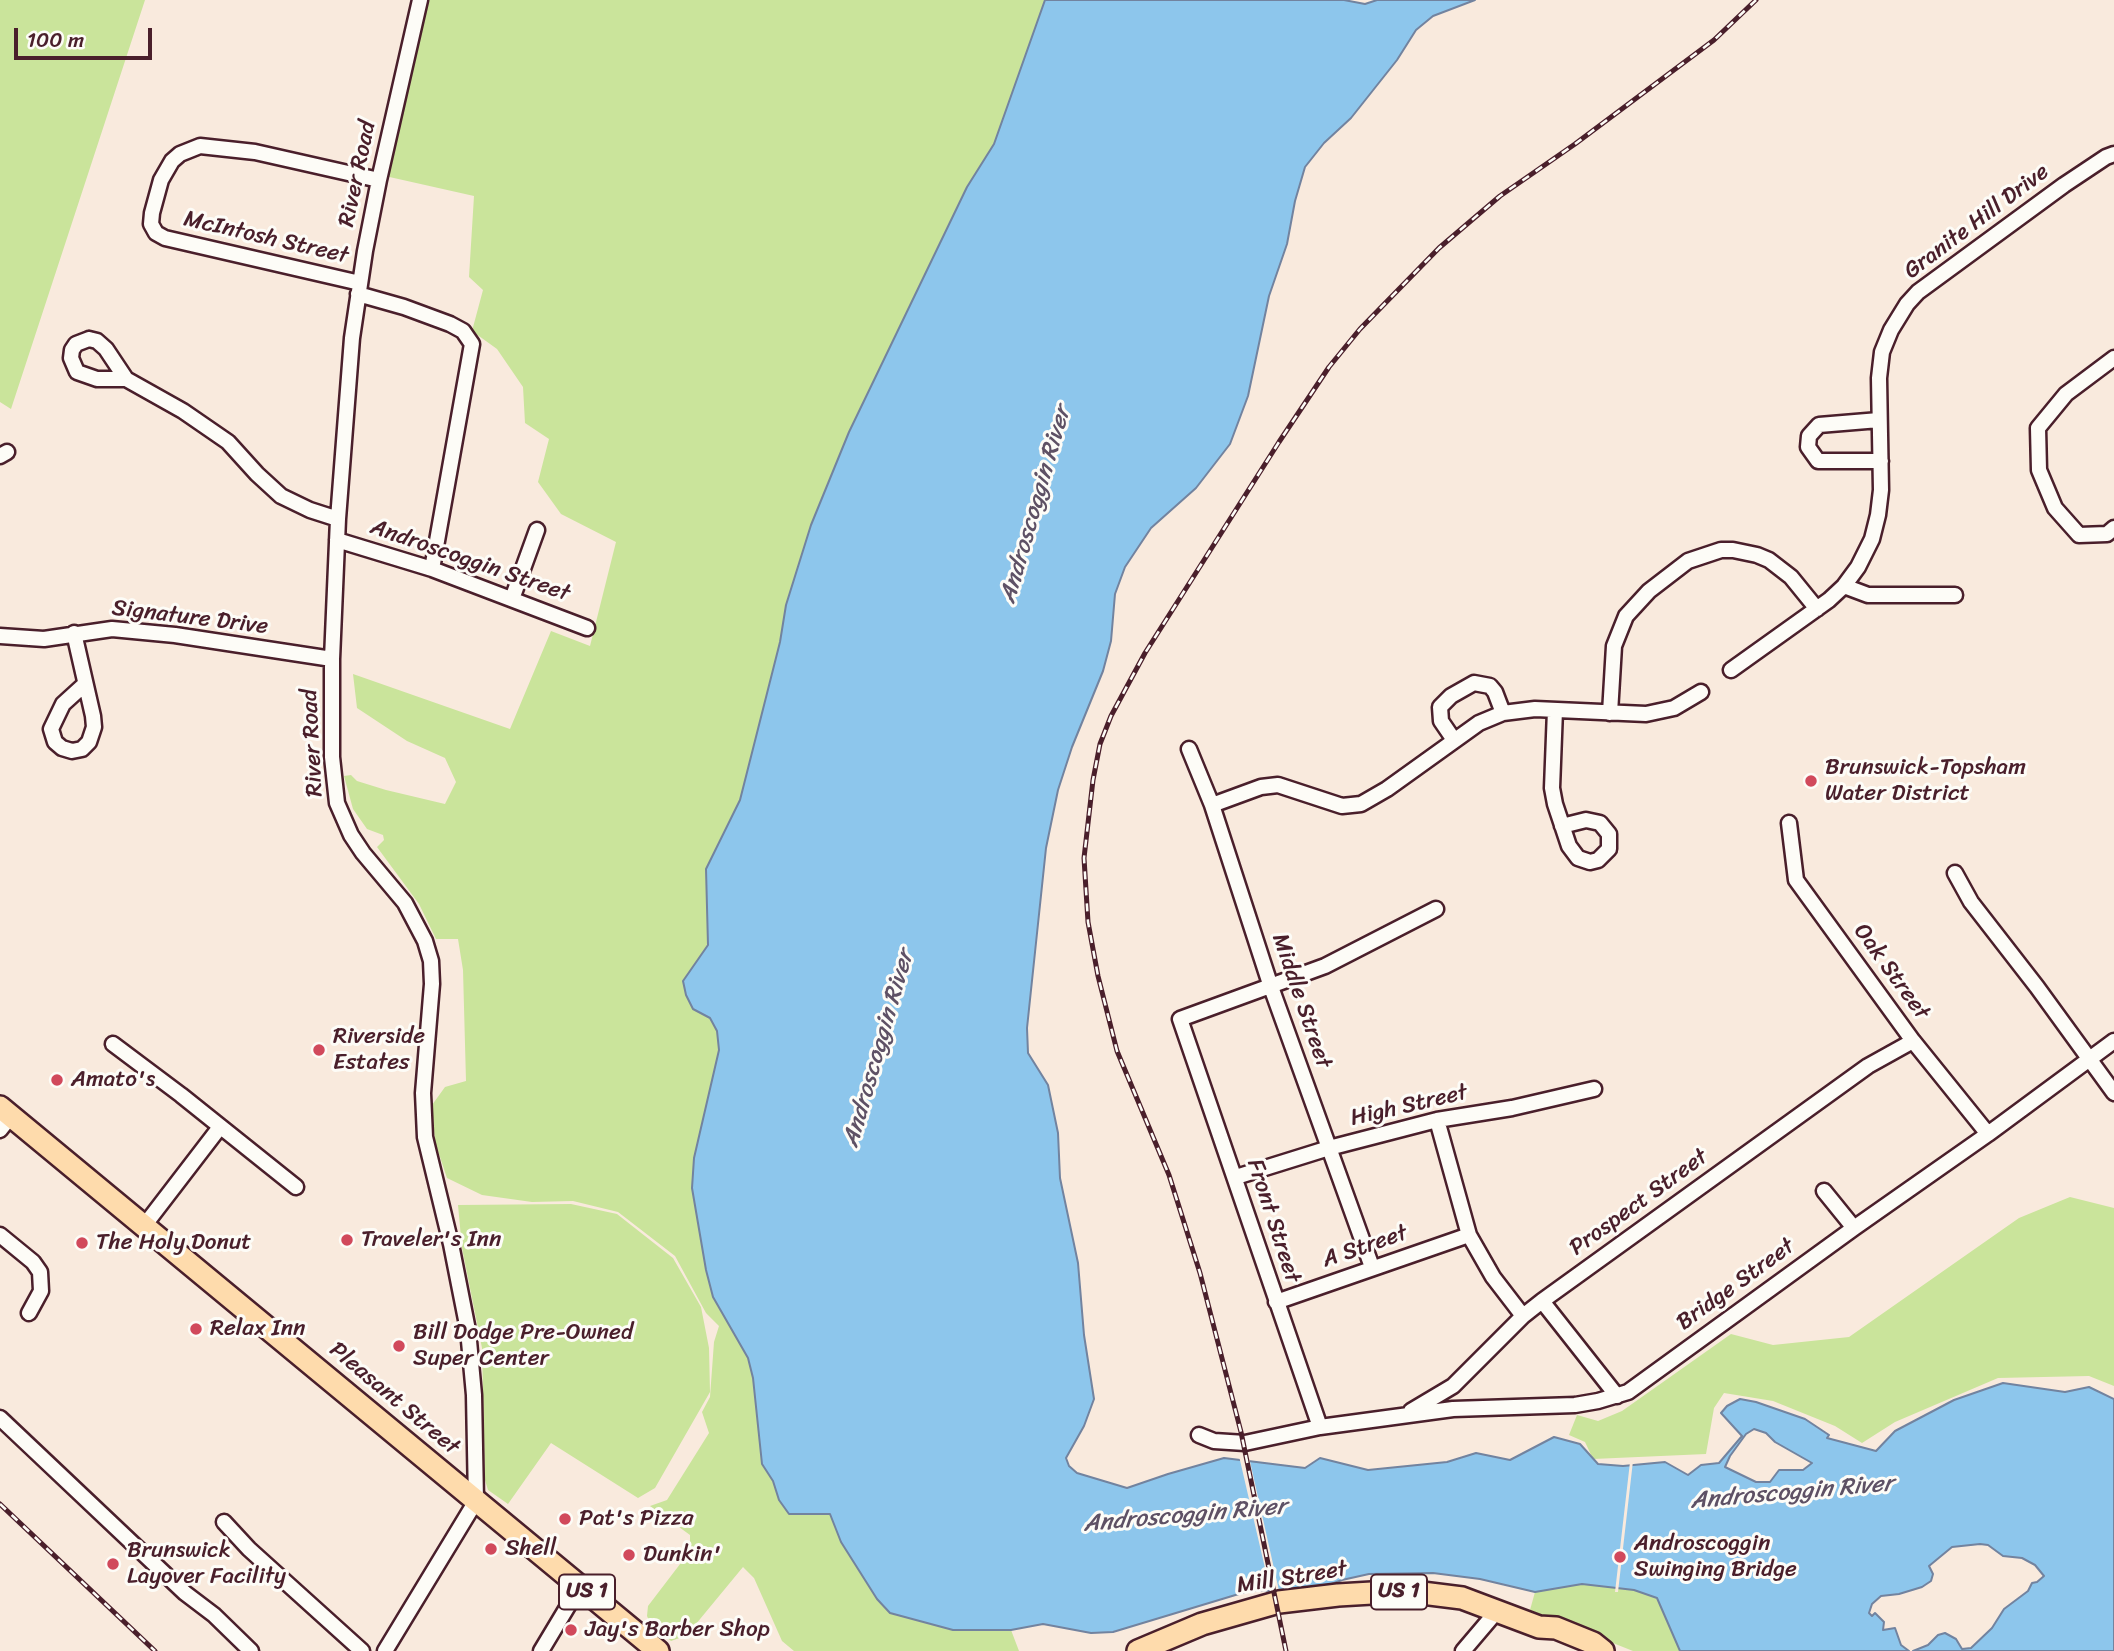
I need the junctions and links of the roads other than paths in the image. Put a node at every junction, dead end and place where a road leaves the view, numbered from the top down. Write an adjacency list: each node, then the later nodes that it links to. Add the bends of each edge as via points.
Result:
1 (420, 0): 3 (street, River Road)
2 (2114, 154): 7 (street, Granite Hill Drive, via 1918,292 1891,330 1882,352)
3 (379, 180): 4 (street, River Road); 4 (street, McIntosh Street, via 255,152 200,146 172,161 161,180 151,224 162,236)
4 (359, 288): 9 (street, River Road); 13 (street, McIntosh Street, via 463,331 472,344)
5 (2114, 358): 10 (street, via 2066,394 2038,428 2039,470 2055,508 2079,535 2107,534)
6 (126, 379): 9 (street, via 228,442 281,496)
7 (1879, 419): 8 (street, Granite Hill Drive); 8 (street, via 1819,425 1809,436 1808,447 1818,461)
8 (1881, 461): 14 (street, Granite Hill Drive, via 1872,539)
9 (338, 519): 12 (street, River Road)
10 (2114, 528)
11 (537, 530): 16 (street)
12 (337, 540): 13 (street, Androscoggin Street); 21 (street, River Road)
13 (432, 569): 16 (street, Androscoggin Street)
14 (1844, 586): 15 (street, via 1868,595); 17 (street, Granite Hill Drive)
15 (1955, 595)
16 (512, 599): 18 (street, Androscoggin Street)
17 (1817, 609): 22 (street, Granite Hill Drive); 27 (street, via 1791,577 1758,555 1721,550 1688,561 1626,616 1614,646)
18 (587, 628)
19 (74, 634): 20 (street, Signature Drive, via 44,639); 21 (street, Signature Drive, via 112,629 175,635); 23 (street)
20 (0, 636)
21 (332, 659): 64 (street, River Road, via 332,757 341,814 363,853 417,921 431,961 425,1137 468,1331)
22 (1731, 670)
23 (85, 684)
24 (1701, 692): 27 (street, via 1674,708 1646,714)
25 (1555, 710): 26 (street); 27 (street); 32 (street, via 1552,788)
26 (1503, 713): 28 (street); 28 (street, via 1490,686 1474,683 1462,689 1440,706 1441,720)
27 (1610, 713)
28 (1454, 740): 30 (street, via 1361,804 1342,806 1270,785)
29 (1189, 749): 30 (street, Middle Street)
30 (1212, 805): 35 (street, Middle Street)
31 (1789, 823): 36 (street, Oak Street, via 1796,880)
32 (1562, 826)
33 (1955, 873): 39 (street, via 1971,902)
34 (1436, 909): 35 (street, via 1325,966)
35 (1271, 987): 46 (street, Middle Street); 47 (street, Front Street, via 1180,1019)
36 (1913, 1041): 45 (street, Oak Street); 55 (street, Prospect Street, via 1868,1066)
37 (2114, 1041): 39 (street, Bridge Street)
38 (113, 1044): 44 (street)
39 (2089, 1060): 41 (street); 45 (street, Bridge Street)
40 (1594, 1089): 43 (street, High Street)
41 (2114, 1093)
42 (4, 1118): 50 (highway, Pleasant Street / US 1)
43 (1437, 1120): 46 (street, High Street); 53 (street)
44 (220, 1127): 48 (street); 50 (street)
45 (1988, 1134): 51 (street, Bridge Street)
46 (1329, 1148): 47 (street, High Street); 54 (street, Middle Street)
47 (1236, 1177): 56 (street, Front Street)
48 (296, 1187)
49 (1824, 1191): 51 (street)
50 (144, 1226): 64 (highway, Pleasant Street / US 1)
51 (1854, 1228): 59 (street, Bridge Street)
52 (0, 1235): 57 (street, via 40,1272 41,1290)
53 (1469, 1235): 54 (street, A Street); 58 (street)
54 (1372, 1267): 56 (street, A Street)
55 (1542, 1301): 58 (street, Prospect Street); 59 (street)
56 (1276, 1302): 62 (street, Front Street)
57 (29, 1313)
58 (1523, 1316): 60 (street, Prospect Street, via 1461,1380)
59 (1617, 1396): 60 (street, Bridge Street, via 1575,1405)
60 (1404, 1415): 62 (street, Bridge Street)
61 (0, 1418): 69 (street)
62 (1325, 1426): 63 (street, Bridge Street, via 1245,1444)
63 (1199, 1436)
64 (476, 1501): 66 (highway, Pleasant Street / US 1); 71 (street)
65 (224, 1522): 70 (street)
66 (580, 1587): 72 (street); 73 (highway, Pleasant Street / US 1)
67 (1497, 1611): 68 (highway, Mill Street / US 1); 74 (highway, Mill Street / US 1, via 1462,1598 1418,1592 1310,1597 1222,1618); 75 (street)
68 (1539, 1628): 76 (highway, Mill Street / US 1); 77 (highway, Mill Street / US 1, via 1556,1628)
69 (251, 1651)
70 (362, 1651)
71 (385, 1651)
72 (541, 1651)
73 (658, 1651)
74 (1138, 1651)
75 (1463, 1651)
76 (1585, 1651)
77 (1603, 1651)

